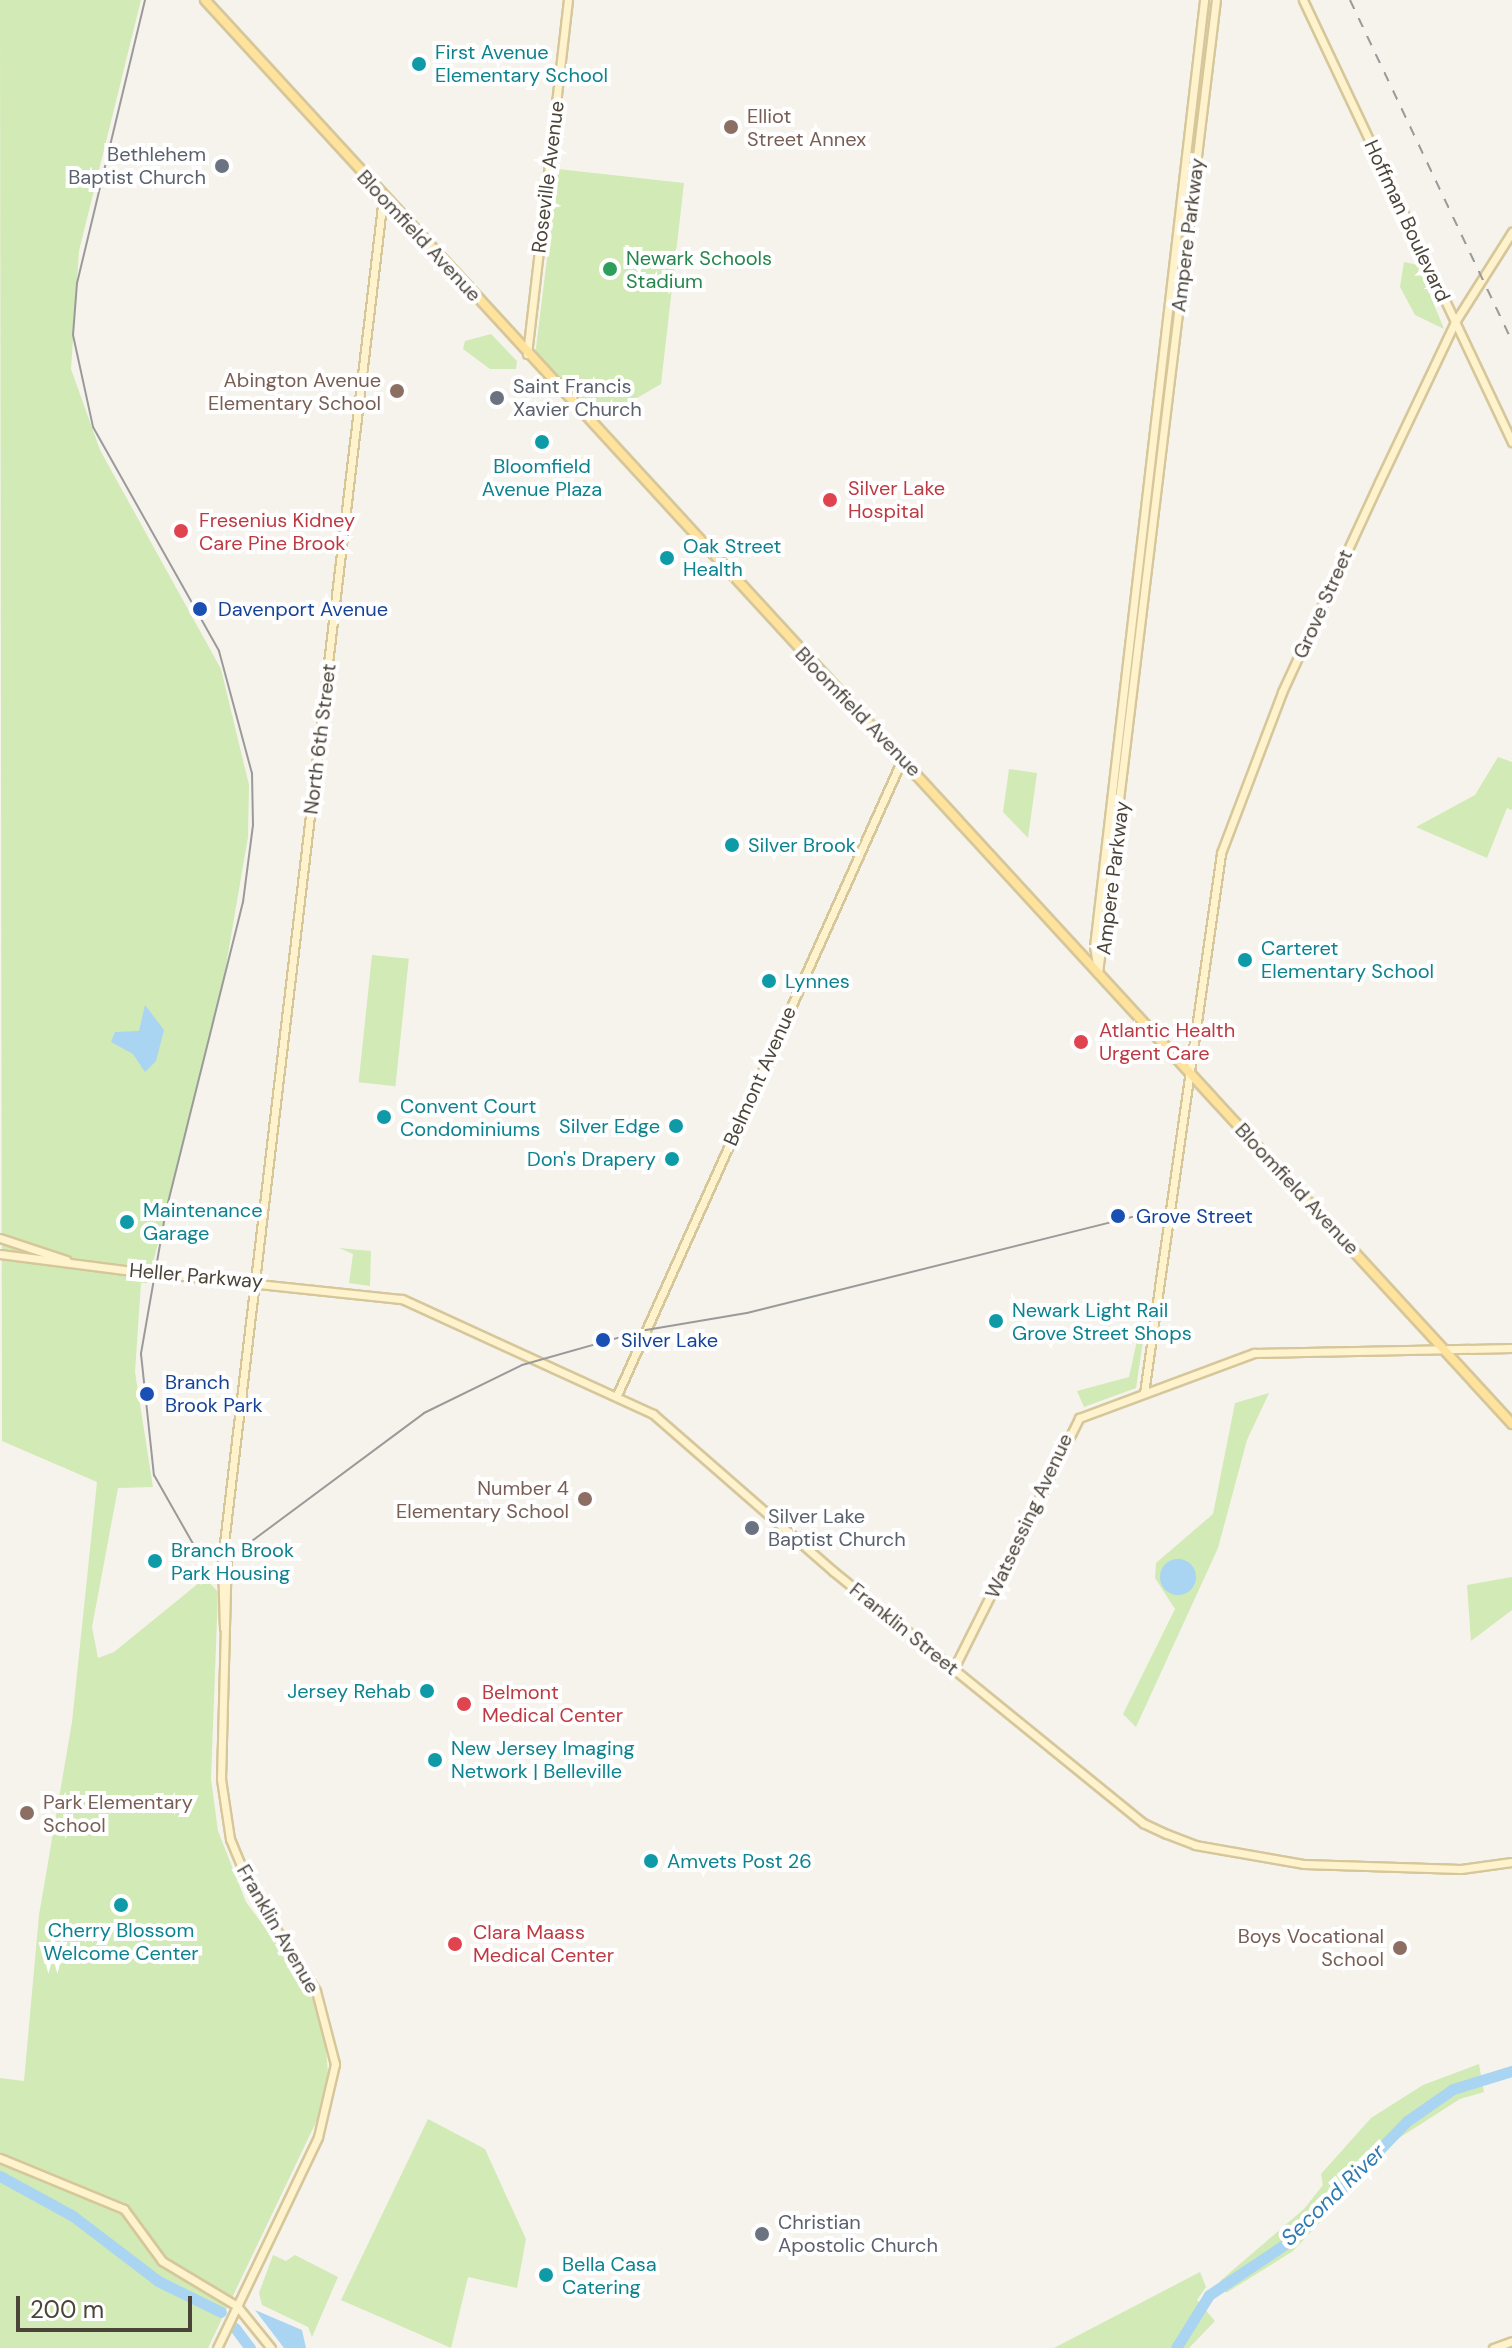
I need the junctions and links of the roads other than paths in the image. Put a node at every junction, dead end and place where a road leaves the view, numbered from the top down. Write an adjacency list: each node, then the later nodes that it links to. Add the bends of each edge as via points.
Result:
1 (205, 0): 6 (main road, Bloomfield Avenue)
2 (568, 0): 9 (street, Roseville Avenue)
3 (1204, 0): 12 (street, Ampere Parkway, via 1095,936)
4 (1216, 0): 12 (street, Ampere Parkway)
5 (1303, 0): 8 (street, Hoffman Boulevard)
6 (383, 197): 9 (main road, Bloomfield Avenue); 17 (street, North 6th Street)
7 (1512, 232): 8 (street, Grove Street)
8 (1455, 322): 10 (street, Hoffman Boulevard); 13 (street, Grove Street, via 1244,783 1217,870)
9 (527, 354): 11 (main road, Bloomfield Avenue)
10 (1512, 442)
11 (903, 757): 12 (main road, Bloomfield Avenue); 22 (street, Belmont Avenue)
12 (1098, 973): 13 (main road, Bloomfield Avenue)
13 (1188, 1071): 19 (main road, Bloomfield Avenue); 21 (street, Grove Street)
14 (0, 1238): 16 (street, Heller Parkway)
15 (0, 1254): 16 (street, Heller Parkway)
16 (68, 1261): 17 (street, Heller Parkway, bridge)
17 (256, 1281): 18 (street, Heller Parkway); 27 (street, Franklin Avenue, via 226,1546 221,1780 230,1839 252,1892 316,1991 335,2064 318,2137)
18 (325, 1289): 22 (street, Franklin Street, via 414,1303)
19 (1443, 1348): 20 (street, Watsessing Avenue); 21 (street, Watsessing Avenue, via 1254,1353); 23 (main road, Bloomfield Avenue)
20 (1512, 1348)
21 (1144, 1393): 24 (street, Watsessing Avenue, via 1074,1422)
22 (617, 1395): 24 (street, Franklin Street, via 684,1437)
23 (1512, 1424)
24 (953, 1670): 25 (street, Franklin Street, via 1143,1823 1195,1845 1304,1864 1461,1869)
25 (1512, 1862)
26 (0, 2158): 27 (street, via 124,2209 162,2261)
27 (237, 2306): 29 (street, Franklin Avenue); 30 (street)
28 (1512, 2341): 31 (street)
29 (217, 2348)
30 (271, 2348)
31 (1493, 2348)

